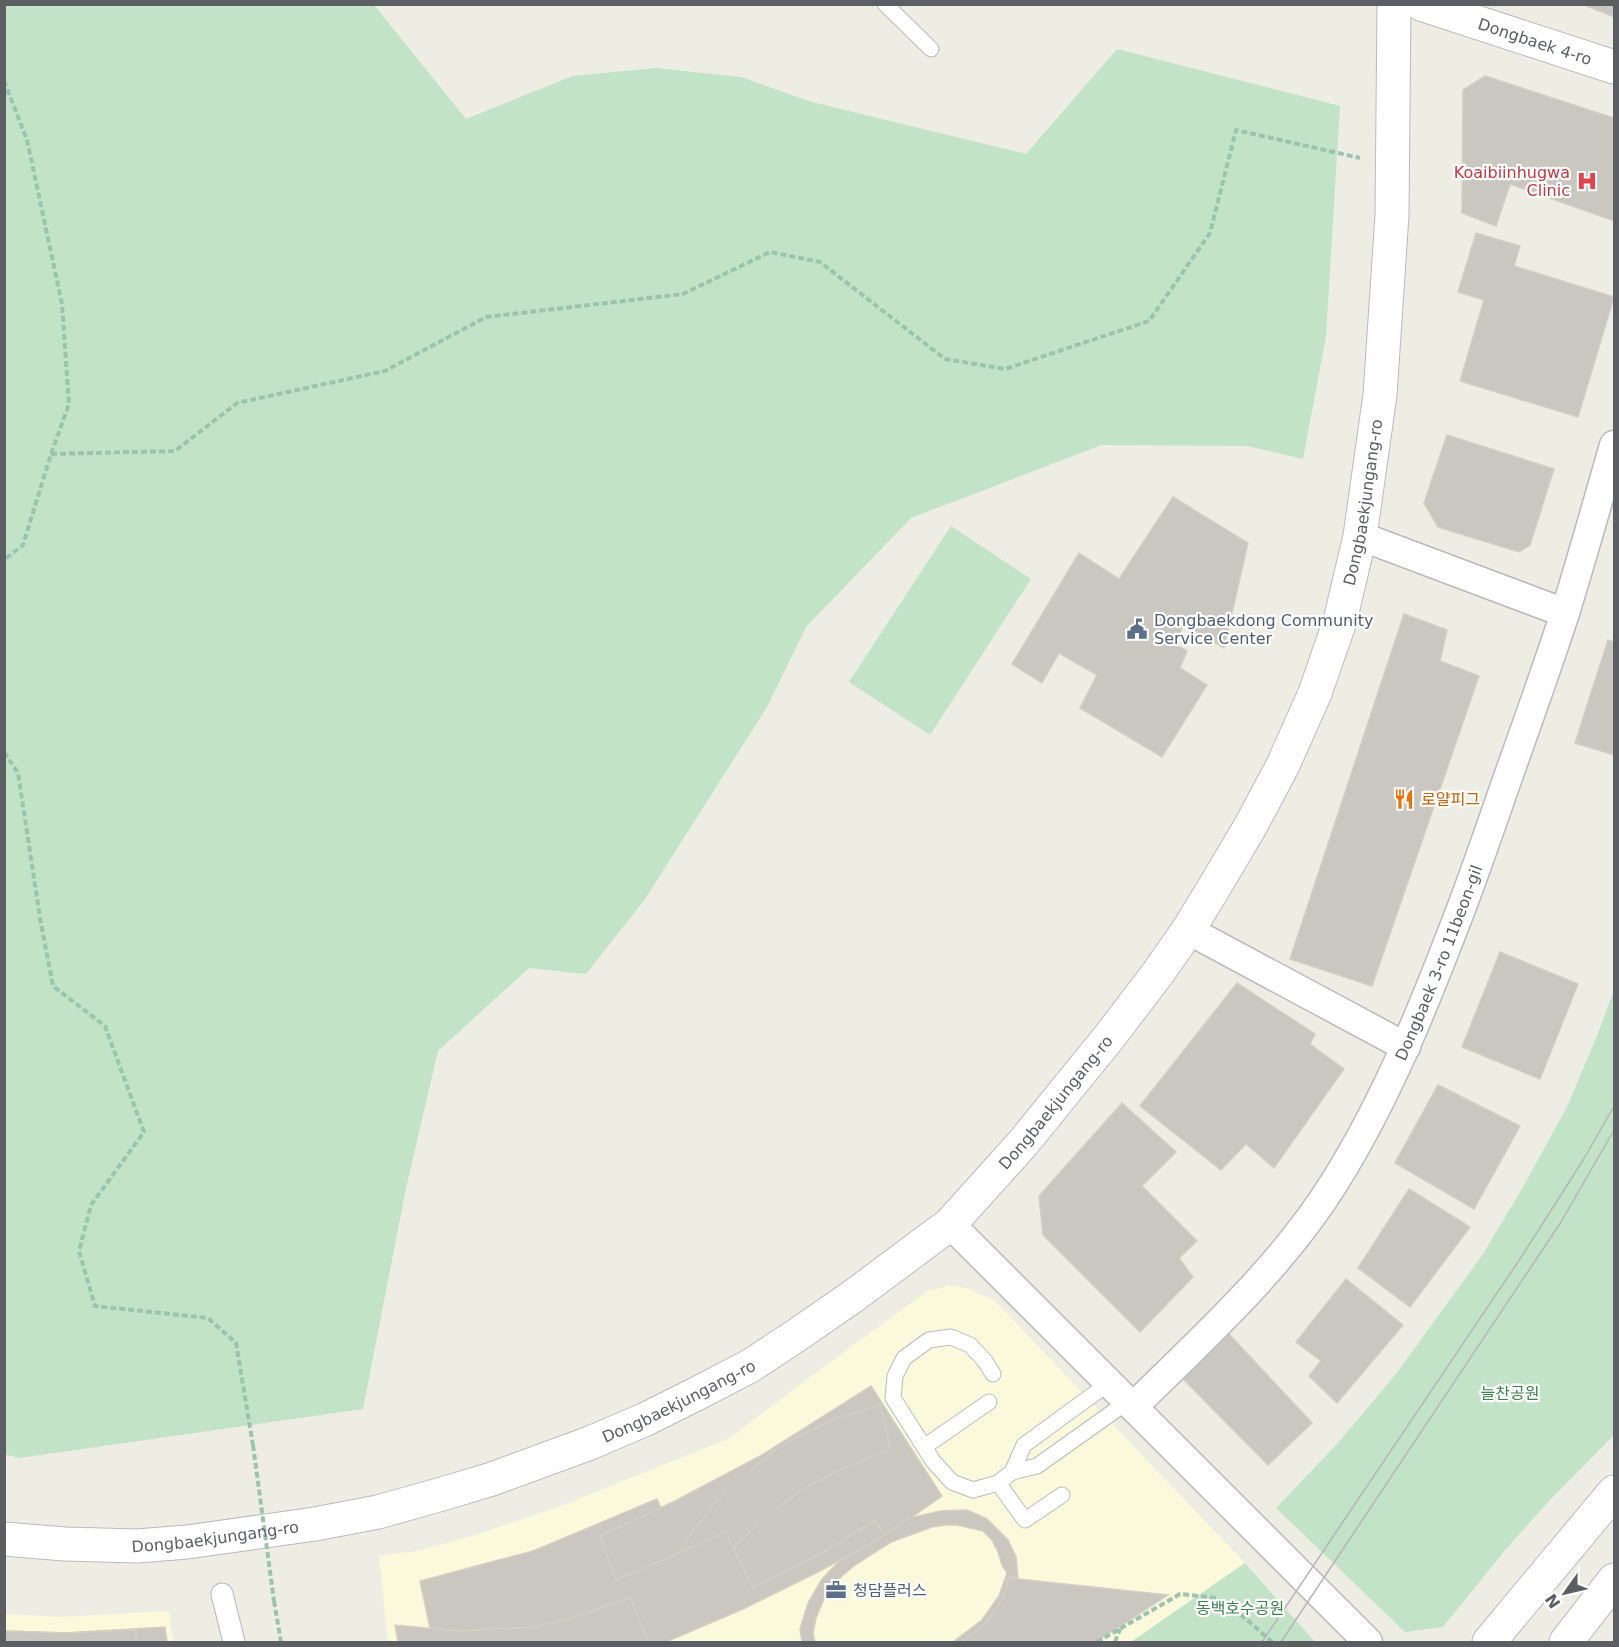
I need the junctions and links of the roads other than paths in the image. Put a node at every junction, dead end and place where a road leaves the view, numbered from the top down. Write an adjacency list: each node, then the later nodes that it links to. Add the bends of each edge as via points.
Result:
1 (885, 4): 4 (lane)
2 (1394, 4): 7 (street, Dongbaekjungang-ro, via 1392,215 1380,396)
3 (1421, 4): 5 (street, Dongbaek 4-ro)
4 (932, 49)
5 (1614, 66)
6 (1614, 445): 8 (street, Dongbaek 3-ro 11beon-gil)
7 (1360, 536): 8 (street); 9 (street, Dongbaekjungang-ro, via 1340,621 1315,693 1256,817)
8 (1565, 613): 10 (street, Dongbaek 3-ro 11beon-gil, via 1481,855)
9 (1188, 930): 10 (street); 11 (street, Dongbaekjungang-ro, via 1110,1036 1023,1143)
10 (1406, 1047): 13 (street, Dongbaek 3-ro 11beon-gil, via 1358,1144 1298,1234 1250,1290)
11 (950, 1224): 13 (street); 20 (street, Dongbaekjungang-ro, via 750,1366 646,1419 492,1479 378,1512 210,1539 137,1546)
12 (993, 1374): 15 (lane, via 970,1345 951,1337 929,1340 904,1358 894,1376 893,1398)
13 (1123, 1397): 16 (lane, via 1037,1466); 16 (lane, via 1024,1445); 24 (street)
14 (989, 1402): 15 (lane)
15 (924, 1447): 17 (lane, via 952,1482 973,1490)
16 (1012, 1472): 17 (lane)
17 (998, 1483): 19 (lane, via 1025,1520)
18 (1614, 1492): 25 (street)
19 (1062, 1495)
20 (4, 1539)
21 (1614, 1580): 26 (street)
22 (222, 1594): 23 (street)
23 (234, 1642)
24 (1368, 1642)
25 (1489, 1642)
26 (1566, 1642)

